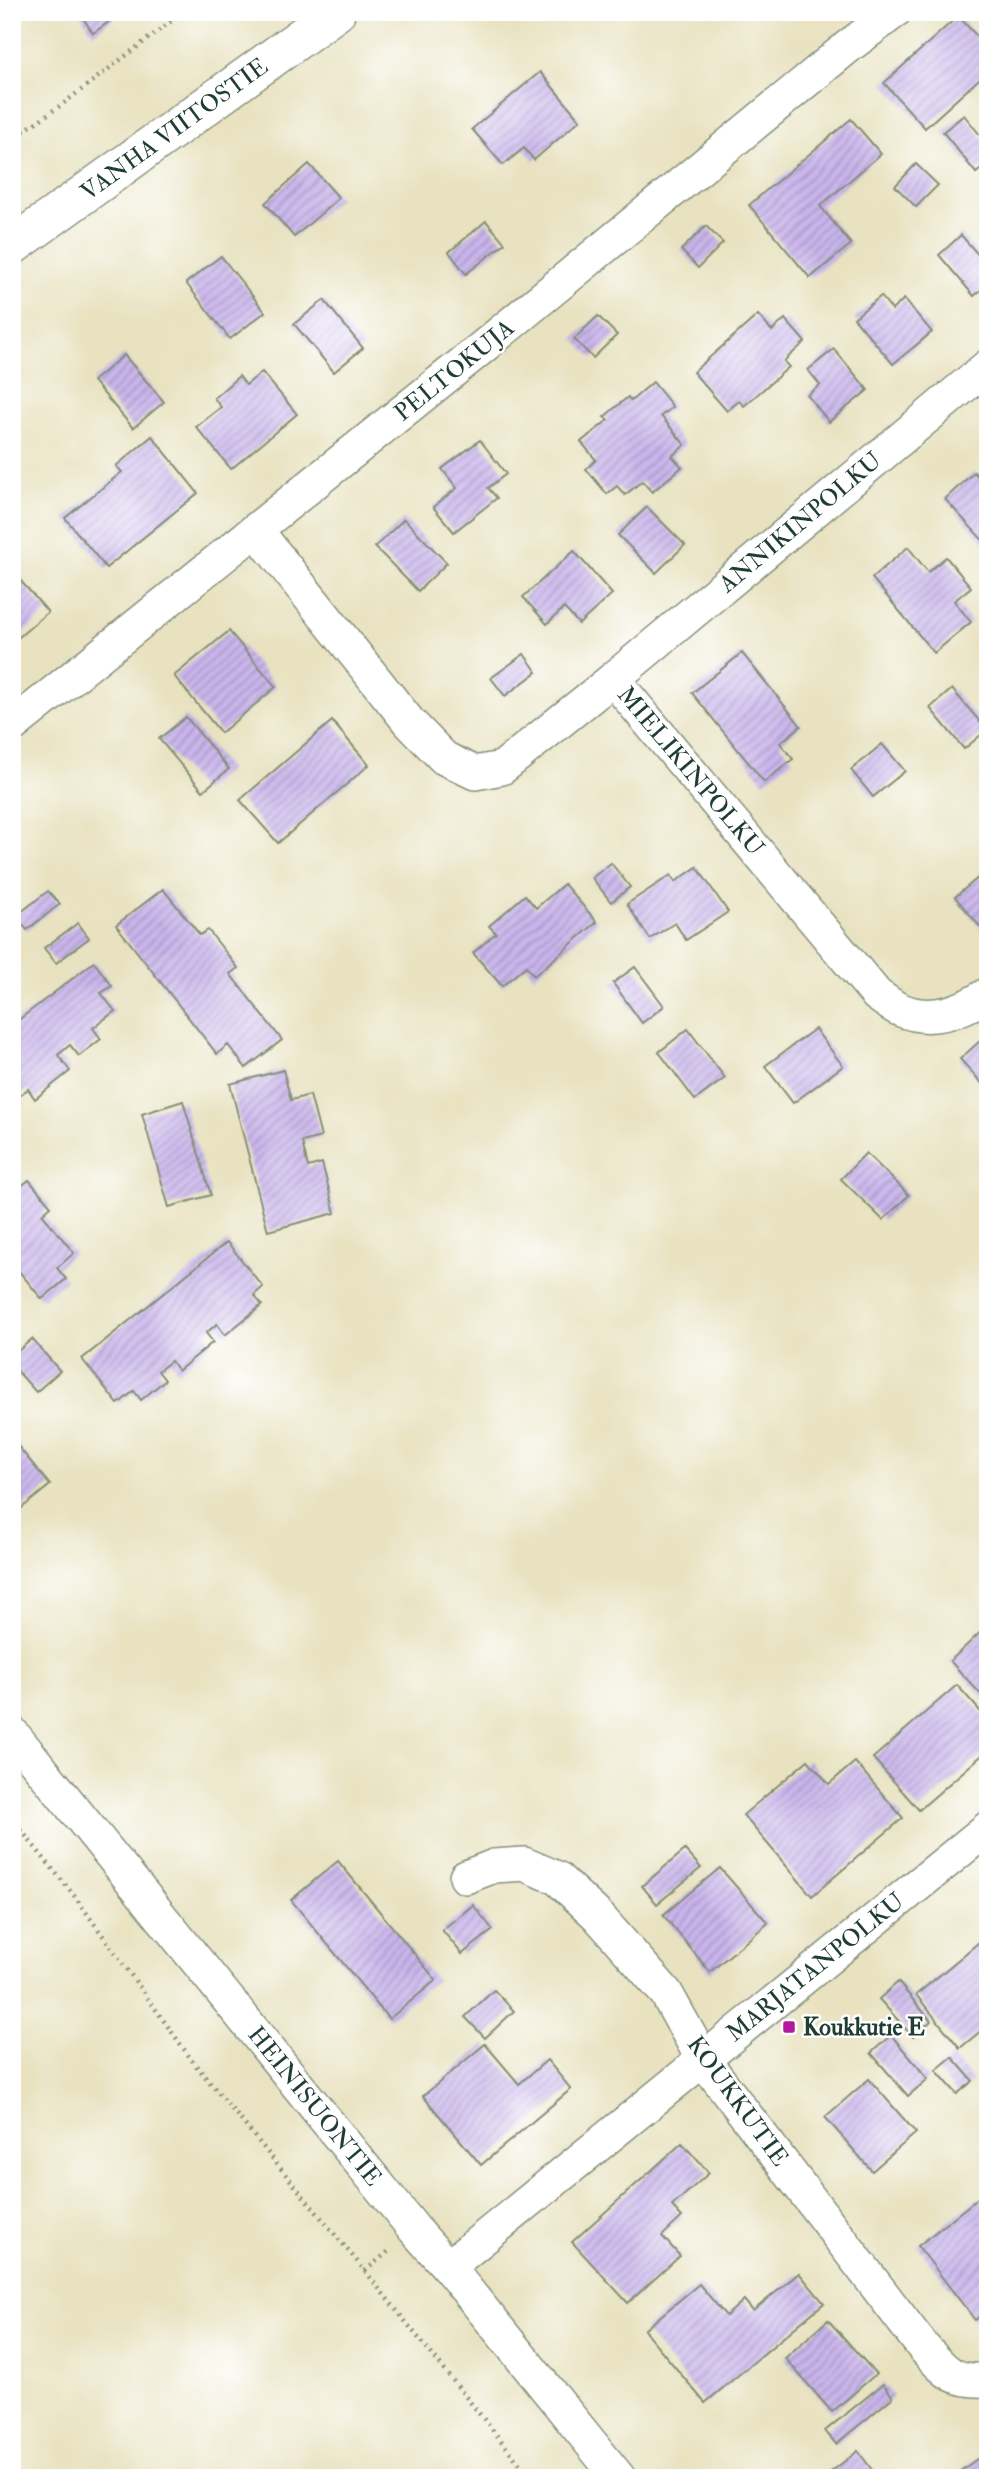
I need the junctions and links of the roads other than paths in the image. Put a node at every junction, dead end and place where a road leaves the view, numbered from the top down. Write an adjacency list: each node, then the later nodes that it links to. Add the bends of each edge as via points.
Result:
1 (336, 12): 3 (main road, VANHA VIITOSTIE)
2 (894, 12): 5 (street, PELTOKUJA)
3 (12, 246)
4 (988, 366): 6 (street, ANNIKINPOLKU)
5 (256, 530): 6 (street, MIELIKINPOLKU, via 410,722 444,758 475,773 502,768); 7 (street, PELTOKUJA)
6 (613, 678): 8 (street, MIELIKINPOLKU, via 877,995 901,1010 932,1016 965,1009)
7 (12, 726)
8 (988, 994)
9 (12, 1733): 13 (street, HEINISUONTIE)
10 (988, 1828): 12 (street, MARJATANPOLKU)
11 (466, 1877): 12 (street, KOUKKUTIE, via 494,1866 524,1864 557,1878 598,1916 666,1993)
12 (702, 2058): 13 (street, MARJATANPOLKU); 14 (street, KOUKKUTIE, via 923,2347 944,2370 965,2381)
13 (448, 2267): 15 (street, HEINISUONTIE)
14 (988, 2380)
15 (619, 2478)

